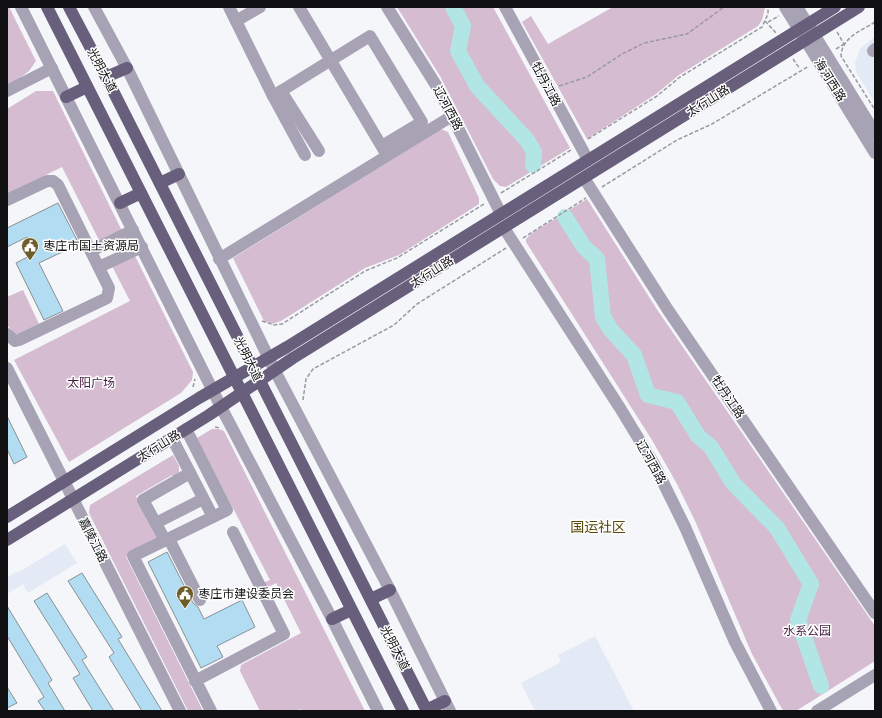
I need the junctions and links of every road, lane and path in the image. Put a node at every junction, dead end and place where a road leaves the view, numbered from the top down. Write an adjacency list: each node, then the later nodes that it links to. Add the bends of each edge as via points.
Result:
1 (21, 7): 23 (street)
2 (48, 7): 28 (main road, 光明大道)
3 (69, 7): 26 (main road, 光明大道)
4 (94, 7): 24 (street, 光明大道)
5 (229, 7): 16 (street)
6 (299, 7): 22 (street)
7 (387, 7): 33 (street, 辽河西路, via 439,90)
8 (505, 7): 35 (street, 牡丹江路)
9 (724, 7): 27 (path, via 687,34 644,43 622,54 587,78)
10 (768, 7): 17 (path)
11 (785, 7): 20 (street, 海河西路)
12 (797, 7): 20 (street, 海河西路)
13 (835, 7): 20 (main road, 太行山路)
14 (859, 7): 21 (main road, 太行山路)
15 (252, 9): 16 (street)
16 (236, 21): 30 (street)
17 (765, 21): 18 (path); 35 (path, via 762,28 680,77 657,96)
18 (768, 22)
19 (875, 22): 32 (path, via 849,38 841,53)
20 (803, 27): 21 (street, 海河西路); 40 (main road, 太行山路)
21 (810, 38): 34 (street, 海河西路); 38 (street, 海河西路); 42 (main road, 太行山路)
22 (331, 61): 30 (street); 37 (street); 37 (street, via 370,36 422,122)
23 (52, 68): 29 (street); 31 (street)
24 (127, 68): 26 (main road); 41 (street, 光明大道)
25 (802, 70): 45 (path, via 712,124 677,140)
26 (106, 77): 43 (main road, 光明大道)
27 (558, 86)
28 (87, 87): 31 (main road); 44 (main road, 光明大道)
29 (7, 91)
30 (277, 94): 36 (street); 39 (street)
31 (66, 97): 48 (street)
32 (875, 110)
33 (452, 116): 37 (street); 46 (street, 辽河西路)
34 (875, 133)
35 (579, 145): 40 (street, 牡丹江路); 46 (path)
36 (319, 151)
37 (384, 151): 55 (street)
38 (875, 153)
39 (305, 155)
40 (588, 160): 49 (main road, 太行山路)
41 (179, 174): 43 (main road); 55 (street, 光明大道)
42 (584, 178): 45 (street, 牡丹江路); 50 (main road, 太行山路)
43 (160, 183): 60 (main road, 光明大道)
44 (140, 193): 48 (main road); 64 (main road, 光明大道)
45 (593, 193): 52 (path); 87 (street, 牡丹江路, via 668,310)
46 (493, 198): 49 (street, 辽河西路); 57 (path, via 397,258 365,271 282,324)
47 (7, 200): 54 (street, via 47,181 53,181 58,185)
48 (120, 203): 51 (street)
49 (501, 214): 59 (main road, 太行山路)
50 (504, 228): 52 (street, 辽河西路); 62 (main road, 太行山路)
51 (133, 230): 53 (street); 54 (street)
52 (514, 243): 68 (path, via 417,304 394,324 313,369 306,379); 97 (street, 辽河西路, via 654,464 735,642)
53 (142, 246): 56 (street); 67 (street)
54 (91, 251): 56 (street)
55 (219, 259): 59 (street, 光明大道)
56 (99, 267): 58 (street, via 109,288 108,298 19,340 15,341)
57 (274, 325)
58 (7, 334)
59 (269, 357): 60 (main road, 太行山路); 62 (street, 光明大道)
60 (253, 366): 64 (main road, 太行山路); 65 (main road, 光明大道)
61 (7, 368): 74 (street, 嘉陵江路)
62 (275, 371): 65 (main road, 太行山路); 83 (street, 光明大道)
63 (197, 375): 66 (path)
64 (233, 378): 67 (main road, 太行山路); 69 (main road, 光明大道)
65 (259, 381): 69 (main road, 太行山路); 85 (main road, 光明大道)
66 (193, 387)
67 (213, 389): 70 (street); 74 (main road, 太行山路)
68 (303, 390)
69 (241, 394): 70 (main road, 太行山路); 86 (main road, 光明大道)
70 (221, 407): 71 (main road, 太行山路); 88 (street)
71 (186, 429): 72 (main road, 太行山路); 78 (street, via 227,510)
72 (172, 438): 73 (street); 75 (main road, 太行山路)
73 (190, 473): 76 (street); 79 (street, via 143,500)
74 (64, 481): 75 (street, 嘉陵江路); 77 (main road, 太行山路)
75 (73, 499): 82 (main road, 太行山路); 93 (street, 嘉陵江路)
76 (203, 499): 78 (street); 79 (street)
77 (7, 516)
78 (212, 517): 81 (street)
79 (156, 523): 81 (street)
80 (233, 532): 90 (street, via 284,634)
81 (167, 539): 84 (street); 90 (street, via 133,556)
82 (7, 540)
83 (390, 590): 85 (main road); 91 (street, 光明大道)
84 (200, 600)
85 (371, 600): 92 (main road, 光明大道)
86 (351, 610): 88 (main road); 96 (main road, 光明大道)
87 (875, 613)
88 (332, 619): 95 (street)
89 (875, 675): 98 (street)
90 (195, 681): 94 (street)
91 (448, 706): 92 (main road)
92 (427, 710)
93 (180, 711)
94 (211, 711)
95 (378, 711)
96 (403, 711)
97 (770, 711)
98 (817, 711)

